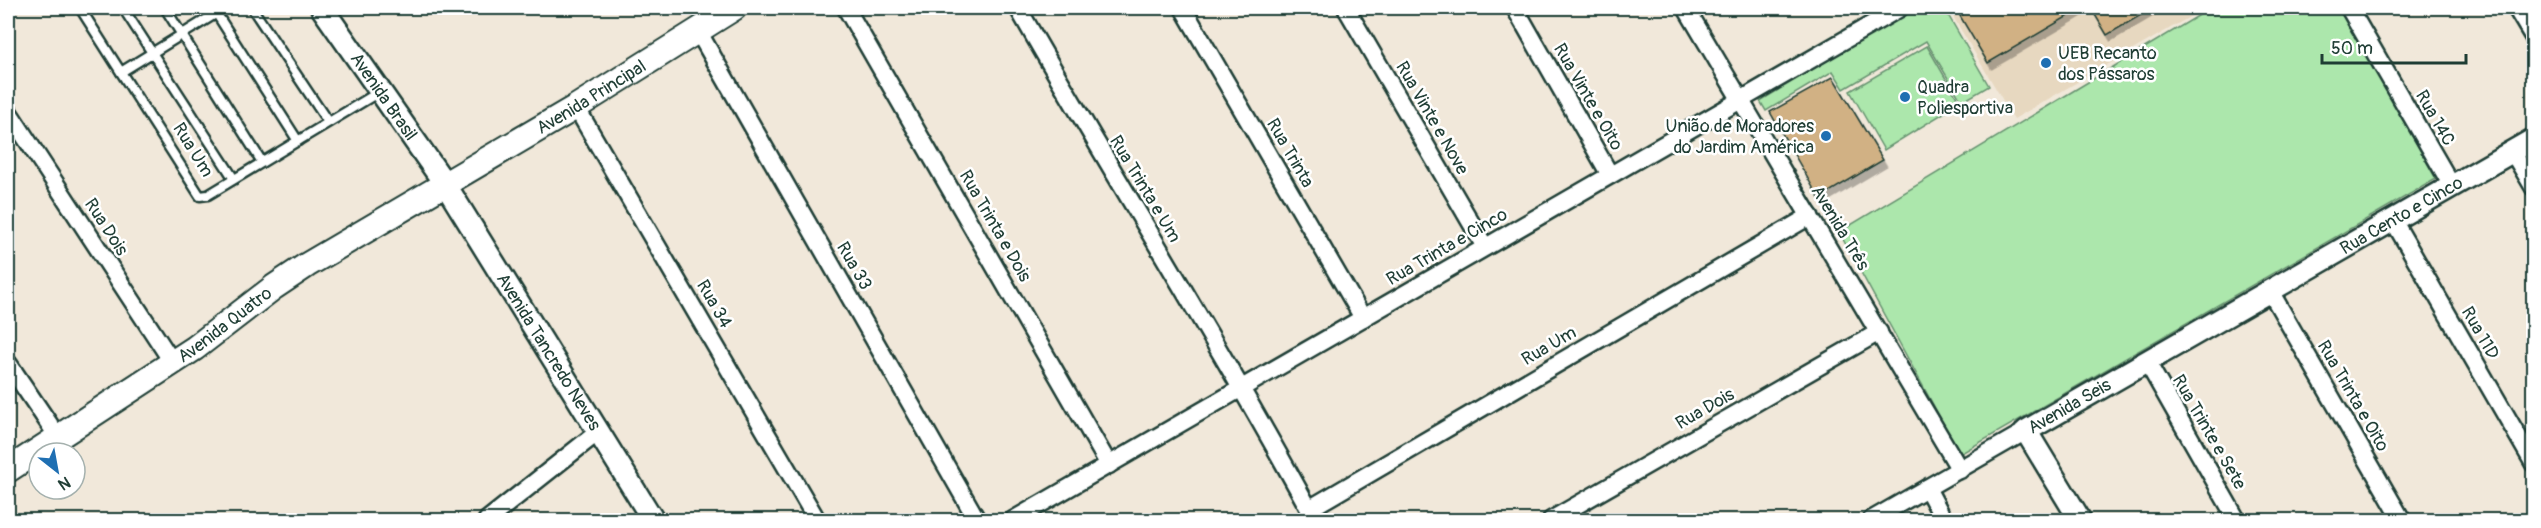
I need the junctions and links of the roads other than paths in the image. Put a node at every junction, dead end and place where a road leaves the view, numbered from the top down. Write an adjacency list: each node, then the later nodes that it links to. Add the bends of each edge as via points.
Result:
1 (80, 8): 21 (lane, Rua Um)
2 (123, 8): 20 (lane)
3 (165, 8): 18 (lane)
4 (225, 8): 16 (lane)
5 (252, 8): 26 (lane)
6 (322, 8): 22 (street, Avenida Brasil)
7 (846, 8): 50 (street, Rua Trinta e Dois)
8 (1018, 8): 45 (street, Rua Trinta e Um)
9 (1183, 8): 40 (street, Rua Trinta)
10 (1346, 8): 38 (street, Rua Vinte e Nove)
11 (1515, 8): 31 (street, Rua Vinte e Oito)
12 (1686, 8): 23 (street, Avenida Três)
13 (1900, 8): 23 (street, Rua Trinta e Cinco)
14 (2349, 8): 34 (street, Rua 14C)
15 (2516, 8): 19 (street)
16 (214, 10): 18 (lane); 28 (lane)
17 (713, 16): 24 (main road, Avenida Principal); 58 (street, Rua 33)
18 (182, 34): 20 (lane); 30 (lane)
19 (2534, 38)
20 (153, 52): 21 (lane); 32 (lane)
21 (121, 72): 32 (lane, Rua Um, via 198,195 208,195)
22 (380, 91): 26 (lane, Rua Um); 33 (street, Avenida Brasil)
23 (1741, 99): 31 (street, Rua Trinta e Cinco); 36 (street, Avenida Três)
24 (576, 107): 33 (main road, Avenida Principal); 57 (street, Rua 34)
25 (8, 111): 44 (street, Rua Dois)
26 (328, 122): 28 (lane, Rua Um)
27 (2534, 139): 29 (street, Rua Cento e Cinco)
28 (298, 141): 30 (lane, Rua Um)
29 (2512, 151): 34 (street, Rua Cento e Cinco); 35 (street)
30 (262, 162): 32 (lane, Rua Um)
31 (1610, 175): 38 (street, Rua Trinta e Cinco)
32 (234, 179)
33 (445, 184): 44 (main road, Avenida Quatro, via 299,271); 47 (street, Avenida Tancredo Neves)
34 (2452, 186): 37 (street, Rua Cento e Cinco)
35 (2534, 188)
36 (1810, 216): 41 (street, Avenida Três); 54 (street, Rua Um)
37 (2393, 220): 39 (street, Rua Cento e Cinco); 49 (street, Rua 11D)
38 (1485, 247): 40 (street, Rua Trinta e Cinco)
39 (2270, 291): 42 (street, Avenida Seis); 65 (street, Rua Trinta e Oito)
40 (1363, 318): 45 (street, Rua Trinta e Cinco)
41 (1879, 332): 52 (street, Avenida Três); 60 (street, Rua Dois)
42 (2147, 362): 46 (street, Avenida Seis); 64 (street, Rua Trinte e Sete)
43 (8, 363): 48 (street)
44 (173, 363): 48 (main road, Avenida Quatro)
45 (1242, 388): 50 (street, Rua Trinta e Cinco); 54 (street, Rua Trinta e Um)
46 (2026, 430): 52 (street, Avenida Seis); 63 (street)
47 (598, 432): 55 (street); 56 (street, Avenida Tancredo Neves)
48 (58, 437): 51 (main road, Avenida Quatro)
49 (2534, 464)
50 (1109, 465): 59 (street, Rua Trinta e Cinco)
51 (8, 470)
52 (1960, 470): 53 (street, Avenida Seis)
53 (1927, 488): 61 (street, Avenida Seis); 62 (street)
54 (1312, 515)
55 (487, 520)
56 (652, 520)
57 (817, 520)
58 (977, 520)
59 (1013, 520)
60 (1551, 520)
61 (1871, 520)
62 (1944, 520)
63 (2080, 520)
64 (2237, 520)
65 (2402, 520)

